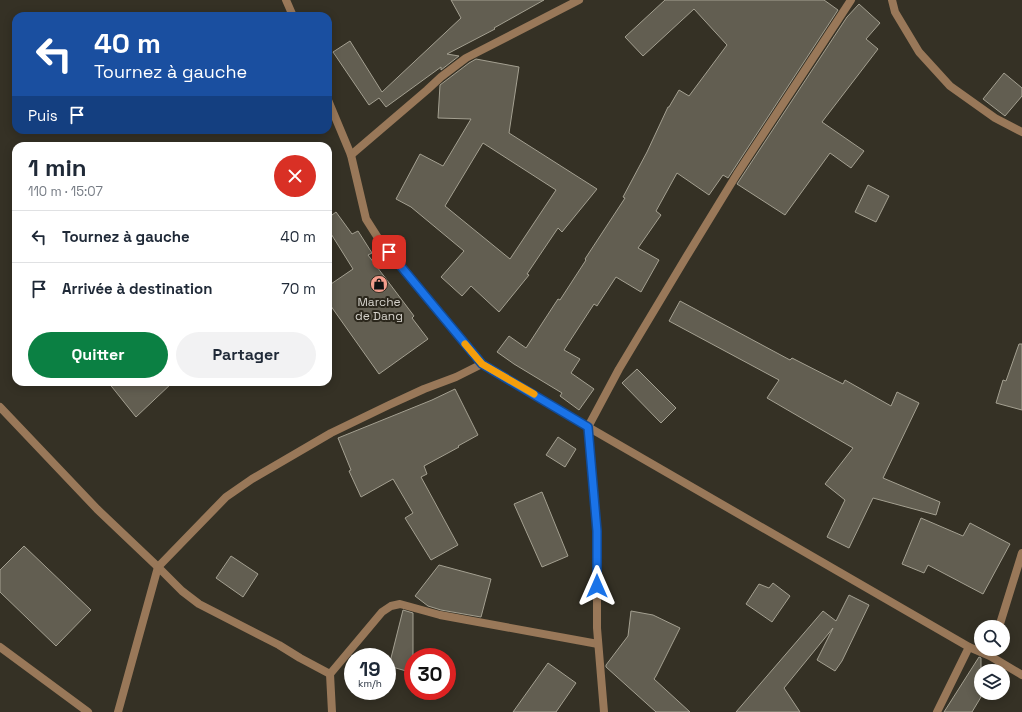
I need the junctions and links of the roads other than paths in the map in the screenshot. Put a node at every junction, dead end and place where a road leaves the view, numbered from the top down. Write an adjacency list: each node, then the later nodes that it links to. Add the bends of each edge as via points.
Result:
1 (286, 0): 5 (street)
2 (578, 0): 8 (street, via 466,58)
3 (851, 0): 11 (street, via 733,180 623,363)
4 (892, 0): 7 (street, via 895,12 919,52 950,86 995,118)
5 (291, 12)
6 (332, 110): 8 (street)
7 (1022, 132)
8 (351, 155): 9 (street, via 366,219 380,241)
9 (482, 364): 11 (street); 13 (street, via 331,433 252,479 226,497)
10 (0, 406): 13 (street, via 96,509)
11 (588, 427): 15 (street, via 597,531); 17 (street)
12 (1022, 553): 14 (street)
13 (158, 566): 20 (street, via 182,592 199,604); 23 (street)
14 (1001, 620)
15 (598, 644): 20 (street, via 440,615 400,604 390,606 382,612); 25 (street)
16 (0, 647): 22 (street)
17 (969, 648): 18 (street); 26 (street)
18 (974, 649)
19 (995, 656): 21 (street)
20 (330, 674): 24 (street)
21 (1022, 675)
22 (88, 712)
23 (118, 712)
24 (332, 712)
25 (604, 712)
26 (937, 712)

